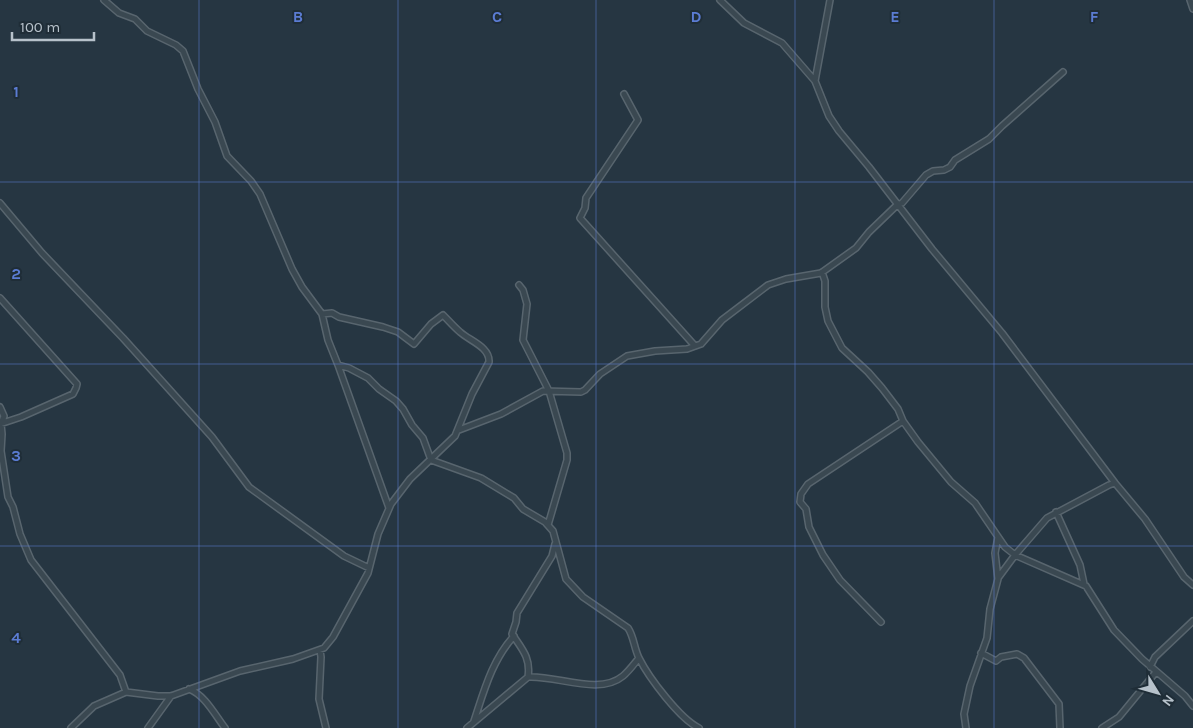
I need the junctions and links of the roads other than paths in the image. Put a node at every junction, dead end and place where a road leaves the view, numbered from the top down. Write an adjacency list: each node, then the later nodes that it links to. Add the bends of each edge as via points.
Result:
1 (104, 0): 14 (street, via 119,13 135,19 147,31 183,51 227,156 260,194 292,269)
2 (720, 0): 7 (street, via 744,24 782,43)
3 (830, 0): 7 (street)
4 (1190, 0): 5 (street)
5 (1193, 9)
6 (1062, 72): 10 (street, via 989,139 955,160 950,167 926,175)
7 (815, 81): 10 (street, via 829,116 839,131)
8 (624, 94): 15 (street, via 638,120 586,198 580,218)
9 (0, 202): 30 (street, via 42,253 212,437 250,487 344,556)
10 (898, 205): 11 (street, via 856,248); 23 (street, via 1002,333)
11 (822, 272): 15 (street, via 768,285 722,320 701,344); 19 (street, via 828,322 833,333 842,348 891,399)
12 (519, 284): 17 (street, via 527,304 523,340)
13 (0, 298): 20 (street, via 77,384 73,394)
14 (322, 314): 16 (street); 21 (street, via 332,313 398,332 414,344 443,315 459,332 485,350 489,362 472,394)
15 (695, 346): 17 (street, via 627,356 600,374 586,390)
16 (338, 365): 22 (street, via 368,378 396,401 423,438); 24 (street)
17 (550, 391): 21 (street, via 543,391 501,414); 26 (street, via 567,460)
18 (0, 407): 20 (street, via 4,416)
19 (904, 421): 27 (street); 34 (street, via 808,484 800,502 806,509 809,526 823,555 840,580)
20 (0, 424): 44 (street, via 8,497 31,560 120,675)
21 (459, 430): 22 (street)
22 (431, 460): 24 (street, via 410,479); 26 (street, via 476,475 514,498)
23 (1115, 484): 25 (street); 33 (street)
24 (389, 508): 30 (street)
25 (1056, 512): 29 (street); 32 (street, via 1080,565)
26 (548, 525): 28 (street)
27 (998, 536): 29 (street); 31 (street, via 995,553)
28 (556, 543): 36 (street, via 552,556 517,613); 39 (street, via 566,579 583,597 628,628)
29 (1015, 555): 31 (street); 32 (street)
30 (369, 568): 37 (street, via 329,644)
31 (998, 579): 38 (street)
32 (1084, 584): 40 (street, via 1114,630)
33 (1193, 585)
34 (881, 622)
35 (1193, 622): 40 (street, via 1160,652)
36 (514, 636): 42 (street, via 528,660); 47 (street, via 501,652 483,690)
37 (320, 650): 43 (street, via 240,671); 51 (street, via 319,699)
38 (981, 653): 54 (street, via 964,714); 55 (street, via 996,661 1017,654 1024,658 1059,704)
39 (639, 658): 42 (street, via 623,675 602,684); 53 (street, via 681,716)
40 (1150, 666): 41 (street)
41 (1156, 672): 46 (street); 56 (street, via 1118,716)
42 (528, 677): 47 (street)
43 (188, 689): 45 (street); 50 (street, via 202,697)
44 (126, 692): 45 (street); 48 (street, via 94,706)
45 (171, 696): 49 (street)
46 (1193, 706)
47 (473, 723): 52 (street)
48 (71, 728)
49 (148, 728)
50 (224, 728)
51 (326, 728)
52 (467, 728)
53 (699, 728)
54 (966, 728)
55 (1060, 728)
56 (1102, 728)

